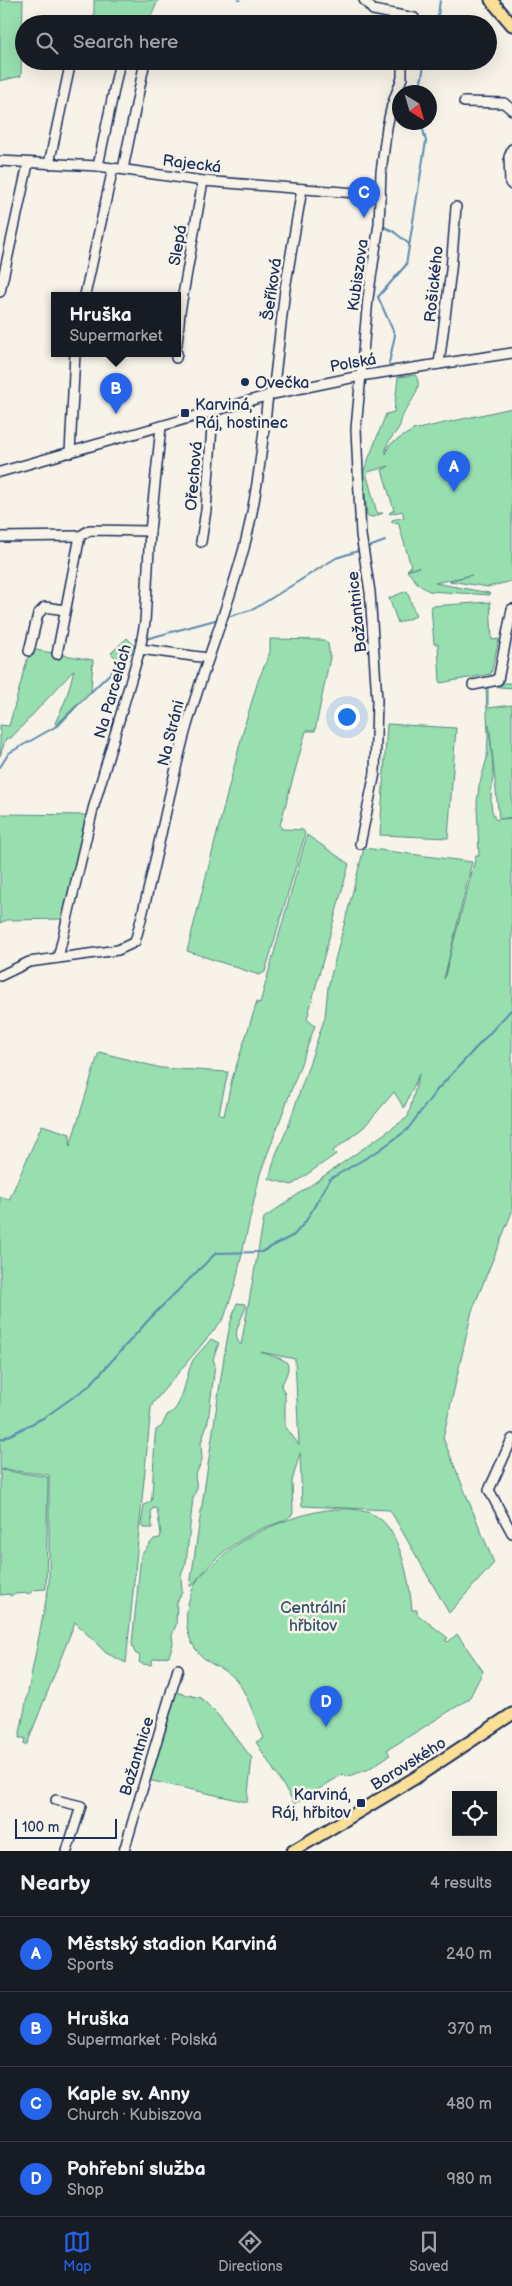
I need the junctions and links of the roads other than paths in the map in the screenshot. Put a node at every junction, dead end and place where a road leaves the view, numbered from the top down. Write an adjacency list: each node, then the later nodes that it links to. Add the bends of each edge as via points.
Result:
1 (364, 0): 3 (street, via 373,10)
2 (491, 0): 4 (main road)
3 (399, 15)
4 (512, 25)
5 (70, 70): 14 (street)
6 (118, 70): 15 (street)
7 (143, 70): 16 (street)
8 (402, 70): 20 (street, Kubiszova, via 387,127)
9 (464, 102): 10 (street, via 504,103)
10 (512, 110)
11 (512, 149): 18 (street, via 509,157)
12 (0, 161): 13 (street, Rajecká)
13 (28, 164): 14 (street, Rajecká); 22 (street)
14 (49, 164): 15 (street, Rajecká)
15 (98, 166): 16 (street, Rajecká)
16 (118, 169): 17 (street, Rajecká); 23 (street)
17 (204, 181): 19 (street, Rajecká); 24 (street, Slepá)
18 (512, 185)
19 (302, 189): 20 (street, Rajecká); 29 (street, Šeříková)
20 (381, 194): 28 (street, Kubiszova)
21 (456, 207): 27 (street, Rošického)
22 (0, 292)
23 (86, 292)
24 (181, 307)
25 (512, 353): 27 (street, Polská)
26 (75, 357): 32 (street)
27 (439, 364): 28 (street, Polská)
28 (360, 376): 29 (street, Polská); 45 (street, Bažantnice, via 356,428 361,535 370,592 378,700 375,773)
29 (271, 395): 30 (street, Polská); 43 (street, Na Stráni, via 254,506 243,551)
30 (213, 412): 31 (street, Polská); 37 (street, Ořechová, via 206,510)
31 (161, 427): 32 (street, Polská); 34 (street, Na Parcelách)
32 (70, 452): 33 (street, Polská)
33 (0, 472)
34 (150, 531): 35 (street, via 90,530); 40 (street, Na Parcelách, via 145,622)
35 (80, 536): 36 (street); 39 (street)
36 (0, 537)
37 (200, 542)
38 (512, 609): 44 (street, via 498,680)
39 (65, 610): 41 (street, via 45,607 38,614); 42 (street)
40 (140, 649): 43 (street); 46 (street, Na Parcelách, via 93,809)
41 (29, 652)
42 (57, 654)
43 (208, 658): 46 (street, Na Stráni, via 183,738 151,884 134,942 118,950)
44 (473, 685)
45 (360, 844)
46 (58, 958): 47 (street, Na Stráni, via 29,962)
47 (0, 976)
48 (512, 1439): 49 (street, via 490,1484 490,1494)
49 (512, 1533)
50 (178, 1669): 54 (street, Bažantnice)
51 (512, 1714): 55 (main road, Borovského, via 415,1778)
52 (56, 1800): 53 (street, via 81,1806)
53 (67, 1851)
54 (124, 1851)
55 (293, 1851)

